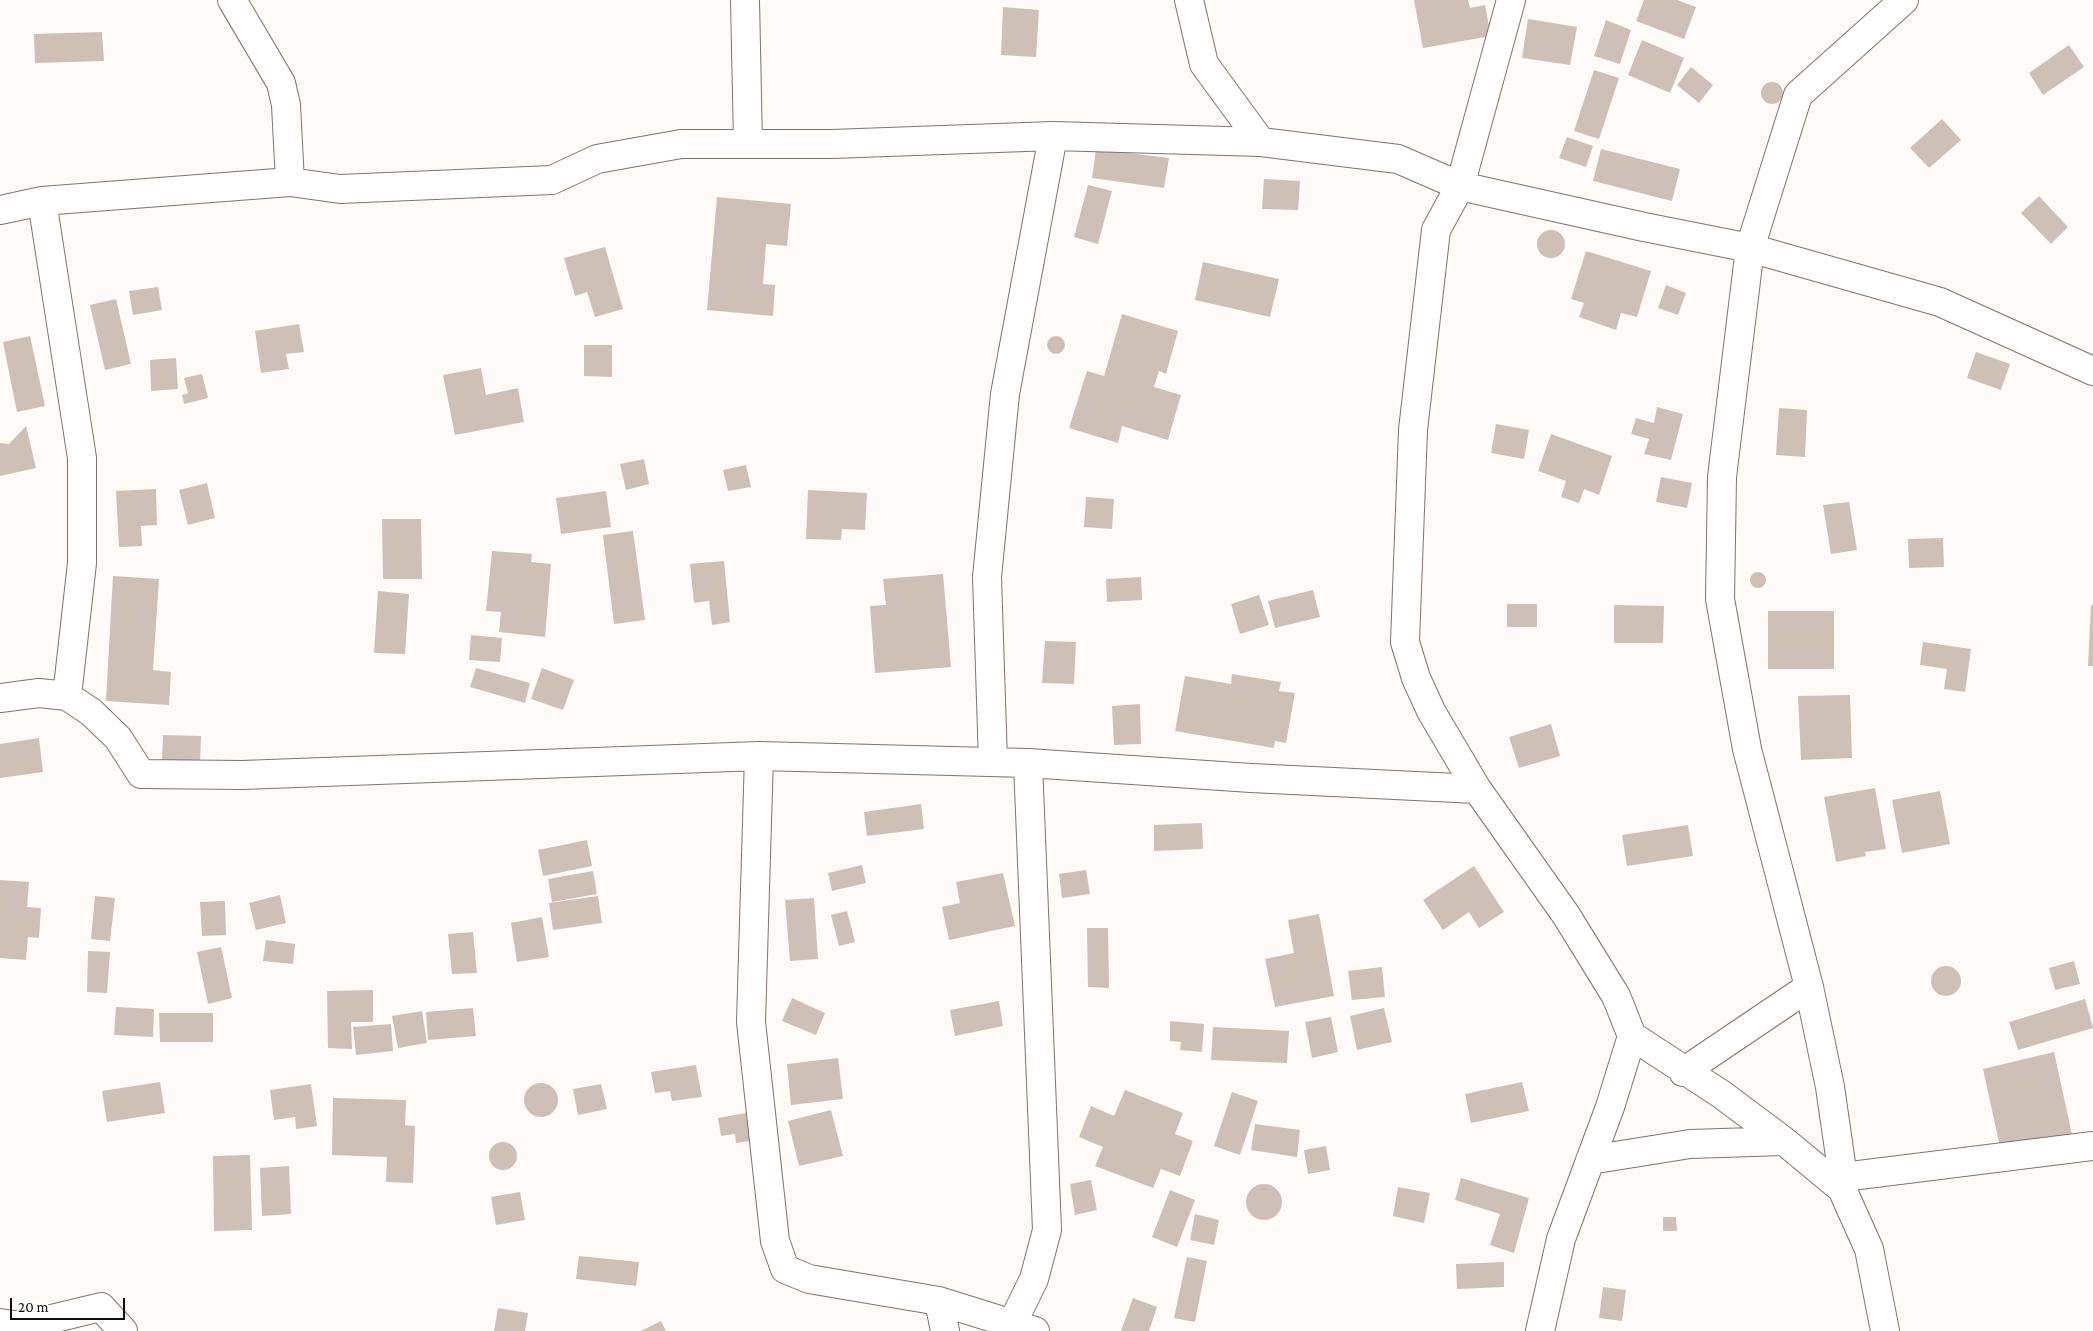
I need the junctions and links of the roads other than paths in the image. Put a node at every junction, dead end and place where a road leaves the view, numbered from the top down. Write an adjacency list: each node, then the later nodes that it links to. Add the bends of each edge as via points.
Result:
1 (232, 0): 9 (street, via 280,83 286,105)
2 (745, 0): 8 (street)
3 (1189, 0): 7 (street, via 1204,64)
4 (1511, 0): 10 (street)
5 (1904, 0): 13 (street, via 1798,96)
6 (1053, 136): 7 (street); 8 (street, via 832,144); 18 (street, via 1005,394 988,577)
7 (1261, 142): 10 (street, via 1398,159)
8 (748, 143): 9 (street, via 681,144 597,159 552,180 340,189)
9 (290, 182): 11 (street)
10 (1460, 186): 13 (street); 20 (street, via 1436,230 1413,430 1405,642 1431,711)
11 (42, 201): 12 (street); 15 (street, via 82,458 82,563)
12 (0, 210)
13 (1750, 248): 14 (street, via 1940,302); 21 (street, via 1722,477 1720,599 1747,749)
14 (2093, 371)
15 (67, 696): 16 (street, via 39,693); 17 (street, via 91,712 118,738 141,774 242,775)
16 (0, 698)
17 (760, 756): 18 (street); 28 (street, via 750,1022 776,1241 785,1269 809,1278)
18 (993, 762): 19 (street)
19 (1028, 763): 20 (street); 30 (street, via 1047,1230)
20 (1477, 789): 22 (street, via 1566,915 1616,996)
21 (1809, 987): 23 (street); 27 (street, via 1830,1087)
22 (1632, 1036): 23 (street); 26 (street)
23 (1684, 1072): 24 (street, via 1721,1094)
24 (1784, 1141): 26 (street, via 1690,1144); 27 (street)
25 (2093, 1146): 27 (street)
26 (1590, 1160): 33 (street, via 1561,1239)
27 (1843, 1183): 34 (street, via 1869,1249)
28 (939, 1301): 30 (street); 32 (street)
29 (0, 1322): 31 (street, via 22,1326 102,1307)
30 (1023, 1327)
31 (123, 1331)
32 (945, 1331)
33 (1540, 1331)
34 (1885, 1331)

